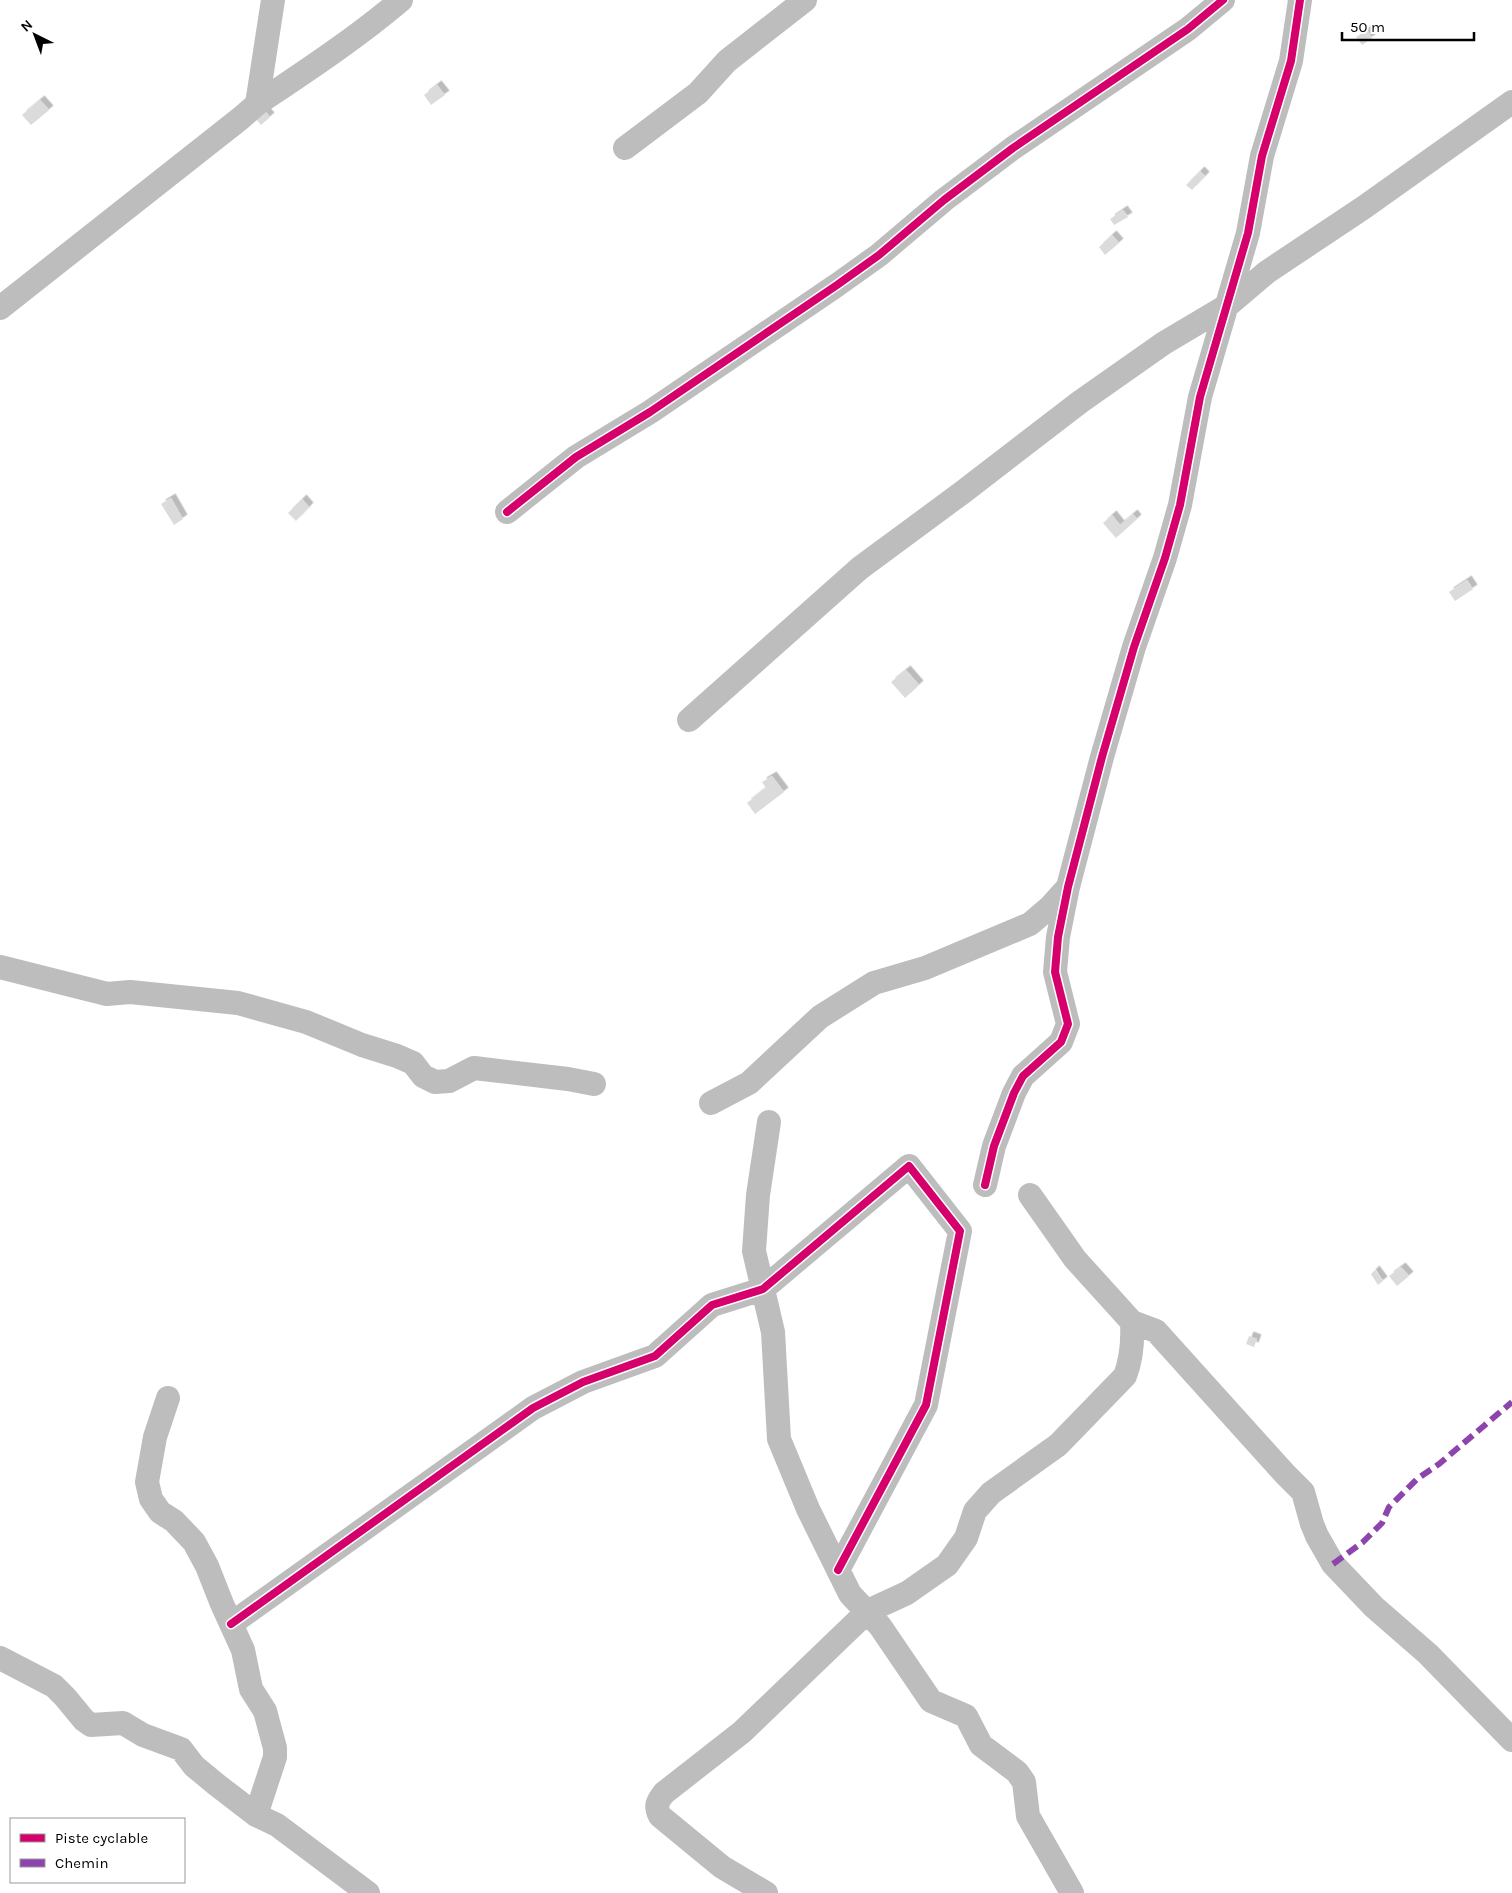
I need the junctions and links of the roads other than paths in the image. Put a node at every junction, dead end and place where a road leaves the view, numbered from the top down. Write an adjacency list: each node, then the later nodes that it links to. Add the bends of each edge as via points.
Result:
1 (273, 0): 7 (street)
2 (401, 0): 7 (street, via 318,64)
3 (805, 0): 8 (street, via 727,61 698,93)
4 (1223, 0): 11 (street, via 1188,29 1013,148 879,255 650,412 576,457)
5 (1300, 0): 9 (street, via 1291,61 1262,156 1248,234)
6 (1512, 102): 9 (street, via 1267,272)
7 (257, 104): 10 (street)
8 (625, 148)
9 (1228, 305): 12 (street, via 1164,343 1080,402 860,568); 13 (street, via 1200,397 1180,505 1126,675)
10 (0, 308)
11 (507, 512)
12 (689, 720)
13 (1068, 886): 16 (street, via 1030,924 926,968 874,983 820,1017 749,1083); 18 (street, via 1055,972 1068,1024 1061,1042 1023,1076 1014,1093 994,1146)
14 (0, 967): 15 (street, via 107,994 130,992 238,1003 306,1022 413,1062 423,1076 435,1082 449,1081 474,1068)
15 (594, 1084)
16 (711, 1103)
17 (769, 1122): 20 (street, via 754,1251)
18 (985, 1185)
19 (1030, 1195): 21 (street, via 1075,1259)
20 (762, 1289): 23 (street, via 772,1332 779,1439); 23 (street, via 909,1166 960,1231 926,1405); 25 (street, via 712,1304 655,1356 583,1382 534,1408)
21 (1132, 1322): 24 (street, via 1133,1346 1125,1376 1058,1445 991,1493 975,1511 966,1538 947,1565 907,1593); 27 (street, via 1156,1331 1303,1492 1316,1536 1333,1564)
22 (168, 1398): 25 (street, via 155,1437 147,1482 151,1499 160,1512 174,1521 194,1542)
23 (838, 1570): 24 (street, via 850,1594)
24 (868, 1611): 30 (street, via 742,1732 657,1802 660,1816 722,1867); 31 (street, via 931,1701 966,1716 981,1745 1024,1782 1028,1816)
25 (231, 1624): 28 (street, via 243,1650 251,1689 265,1711 275,1748)
26 (0, 1658): 28 (street, via 54,1686 91,1725 123,1723 180,1750 194,1766)
27 (1512, 1740)
28 (256, 1814): 29 (street)
29 (368, 1893)
30 (766, 1893)
31 (1072, 1893)

